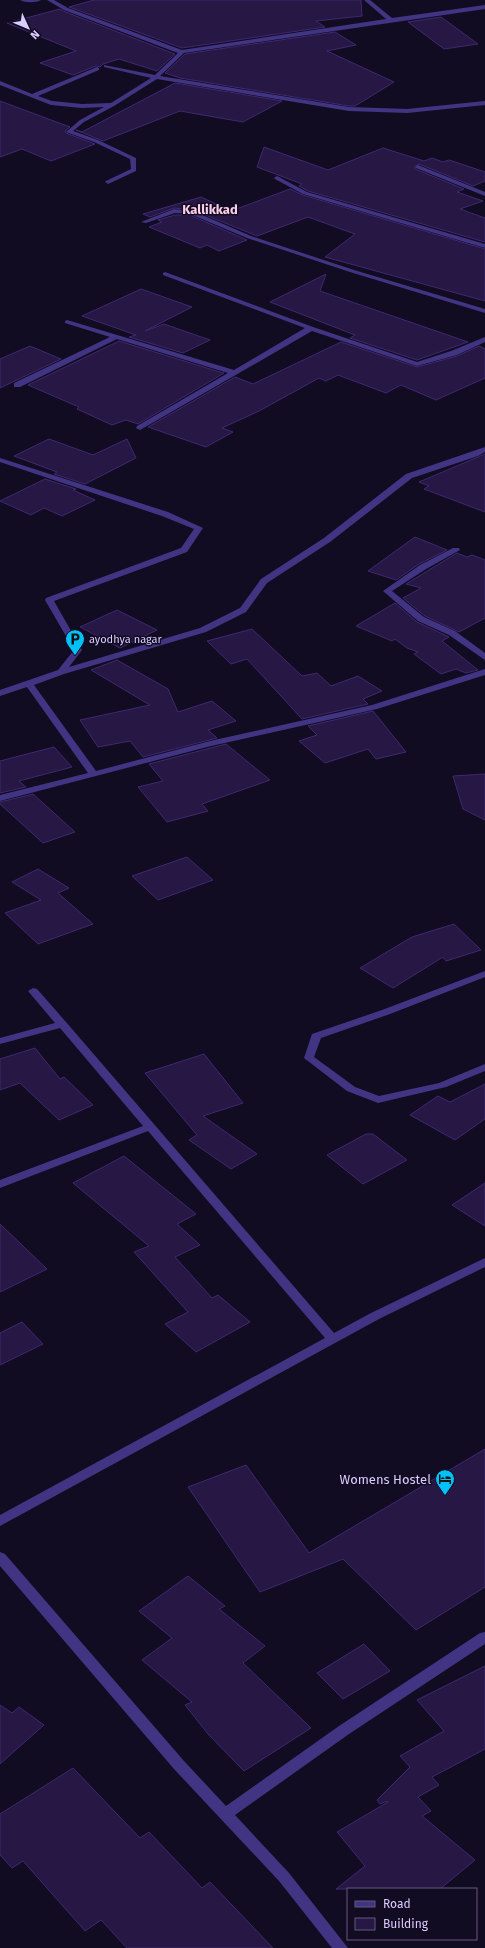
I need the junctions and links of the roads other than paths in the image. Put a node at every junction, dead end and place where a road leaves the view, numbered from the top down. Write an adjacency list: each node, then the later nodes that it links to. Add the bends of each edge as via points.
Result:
1 (23, 0): 2 (street)
2 (38, 0)
3 (50, 0): 7 (street, via 66,9)
4 (367, 0): 6 (street)
5 (485, 7): 6 (street)
6 (391, 20): 7 (street)
7 (182, 52): 10 (street)
8 (106, 66): 10 (street)
9 (97, 69): 12 (street)
10 (156, 77): 13 (street, via 364,111 407,111); 14 (street)
11 (0, 82): 12 (street)
12 (34, 95): 14 (street, via 51,103)
13 (485, 103)
14 (112, 105): 17 (street, via 82,121 69,132 133,158 134,170)
15 (418, 167): 18 (street)
16 (277, 178): 20 (street, via 305,193)
17 (108, 182)
18 (485, 194)
19 (144, 222): 22 (street, via 174,211 191,212 250,238)
20 (485, 246)
21 (165, 274): 24 (street)
22 (485, 311)
23 (67, 322): 25 (street)
24 (311, 328): 26 (street, via 417,364 454,353); 27 (street)
25 (116, 337): 27 (street); 28 (street)
26 (485, 339)
27 (235, 373): 29 (street)
28 (17, 385)
29 (140, 428)
30 (485, 449): 34 (street, via 409,476 328,540 264,581 243,610 203,630)
31 (0, 460): 34 (street, via 165,514 199,528 184,550 49,600 78,650)
32 (456, 550): 33 (street, via 423,567 387,591 421,618 452,633)
33 (485, 656)
34 (61, 672): 36 (street)
35 (485, 672): 38 (street, via 374,707 210,744)
36 (29, 684): 37 (street); 38 (street)
37 (0, 693)
38 (94, 774): 39 (street)
39 (0, 798)
40 (485, 974): 44 (street, via 316,1036 309,1058 351,1089 378,1100 442,1085)
41 (33, 991): 42 (street)
42 (62, 1024): 43 (street); 45 (street)
43 (0, 1041)
44 (485, 1067)
45 (150, 1127): 46 (street); 48 (street)
46 (0, 1184)
47 (485, 1262): 48 (street, via 375,1316)
48 (333, 1340): 49 (street)
49 (0, 1521)
50 (0, 1557): 52 (street, via 179,1765)
51 (485, 1637): 52 (street, via 344,1730)
52 (226, 1814): 53 (street, via 284,1877)
53 (341, 1948)

